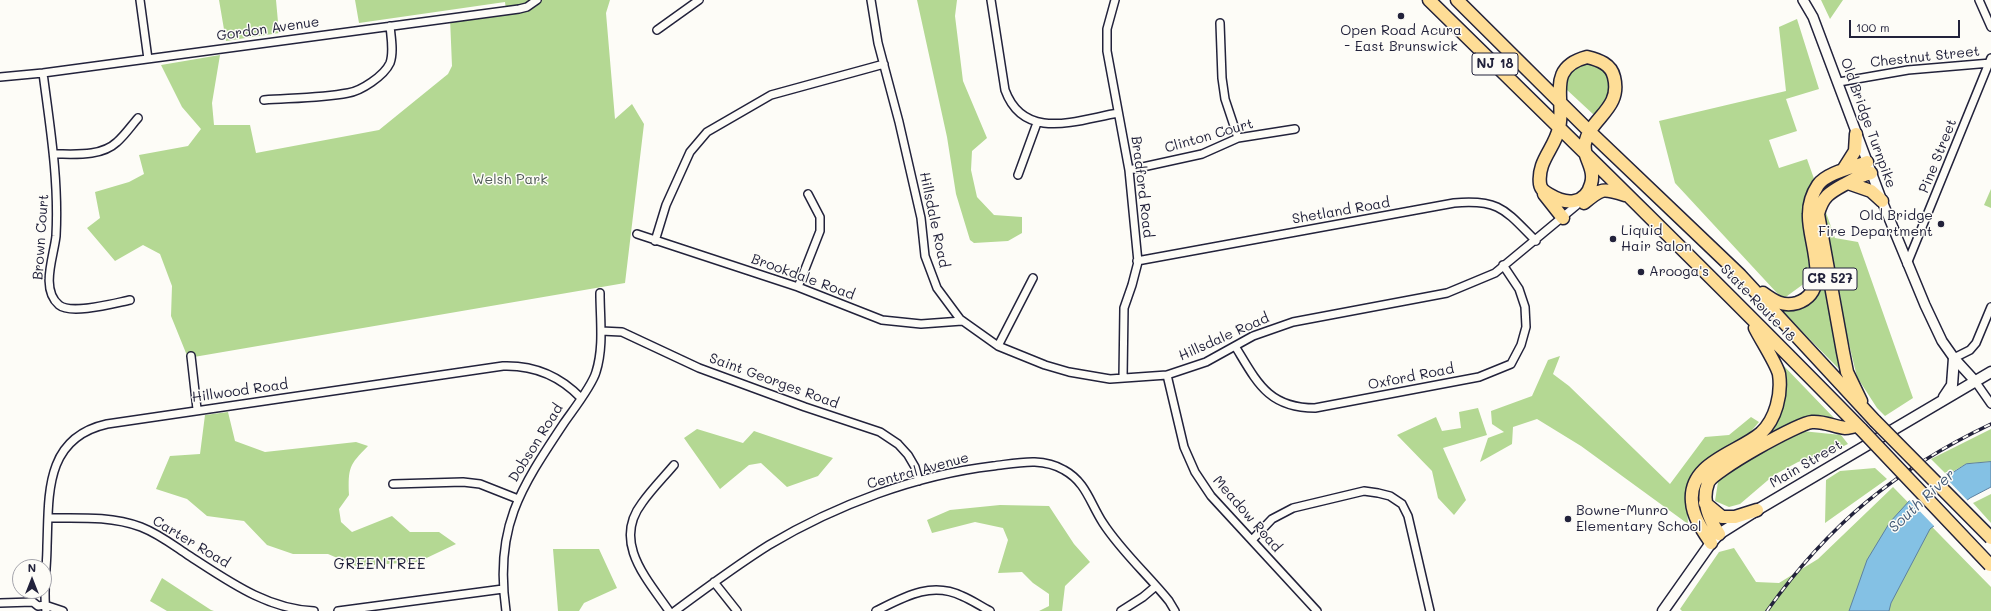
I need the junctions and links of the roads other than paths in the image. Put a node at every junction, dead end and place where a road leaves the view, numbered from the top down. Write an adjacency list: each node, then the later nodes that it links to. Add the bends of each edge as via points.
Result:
1 (140, 0): 15 (street)
2 (538, 0): 12 (street, Gordon Avenue, via 519,9)
3 (699, 0): 14 (street)
4 (872, 0): 17 (street, Hillsdale Road, via 878,43)
5 (991, 0): 25 (street, via 1008,99 1020,114)
6 (1115, 0): 23 (street, Bradford Road, via 1109,18 1107,40)
7 (1429, 0): 27 (highway, State Route 18 / NJ 18)
8 (1457, 0): 22 (highway, State Route 18 / NJ 18)
9 (1803, 0): 20 (street, Old Bridge Turnpike, via 1814,17)
10 (1979, 0): 13 (street)
11 (1220, 24): 30 (street, via 1224,92)
12 (390, 26): 15 (street, Gordon Avenue); 21 (street, via 390,64 363,87 349,93)
13 (1991, 27)
14 (657, 30)
15 (148, 59): 18 (street, Gordon Avenue)
16 (1991, 61): 20 (street, Chestnut Street, via 1908,70); 48 (street, Pine Street)
17 (884, 64): 45 (street, via 771,95 707,132 690,152 666,205); 57 (street, Hillsdale Road, via 921,218 925,256 937,288)
18 (42, 73): 19 (street, Gordon Avenue); 31 (street, Brown Court)
19 (0, 77)
20 (1838, 82): 29 (street, Old Bridge Turnpike)
21 (264, 100)
22 (1559, 100): 27 (highway); 28 (highway, State Route 18 / NJ 18); 28 (highway, via 1560,80 1566,69 1576,60 1587,57 1601,60 1613,70 1616,82 1615,96)
23 (1118, 113): 25 (street, via 1052,124); 34 (street, Bradford Road)
24 (138, 118): 31 (street, via 117,142 106,148 85,154)
25 (1037, 122): 36 (street)
26 (1295, 129): 30 (street, Clinton Court)
27 (1559, 129): 32 (highway, State Route 18 / NJ 18); 38 (highway, via 1540,170)
28 (1590, 132): 32 (highway, via 1584,144); 50 (highway, State Route 18 / NJ 18)
29 (1856, 134): 33 (street, Old Bridge Turnpike); 35 (highway, via 1855,152)
30 (1238, 138): 34 (street, Clinton Court, via 1202,154)
31 (54, 154): 54 (street, Brown Court, via 57,204 56,238 50,283 52,296 60,306 70,308)
32 (1586, 156): 40 (highway, State Route 18 / NJ 18); 42 (highway, via 1591,166 1592,184)
33 (1869, 167): 35 (highway); 37 (highway, CR 527); 41 (street, Old Bridge Turnpike)
34 (1129, 170): 47 (street, Bradford Road)
35 (1844, 170): 50 (highway, via 1818,184 1810,204 1808,216 1817,275 1812,291 1806,298 1790,305 1781,304)
36 (1018, 175)
37 (1848, 183): 41 (highway, via 1871,191); 71 (highway, CR 527, via 1828,194 1821,203 1818,214 1847,372)
38 (1542, 190): 42 (highway, via 1560,200); 43 (highway)
39 (808, 194): 52 (street, via 820,217 820,231)
40 (1626, 195): 42 (highway, via 1609,190 1599,191 1584,203); 56 (highway, State Route 18 / NJ 18)
41 (1882, 201): 48 (street, Old Bridge Turnpike)
42 (1578, 203): 43 (street, Hillsdale Road)
43 (1563, 218): 46 (street, Hillsdale Road)
44 (638, 234): 45 (street, Brookdale Road)
45 (655, 241): 52 (street, Brookdale Road)
46 (1536, 241): 47 (street, Shetland Road, via 1509,214 1492,204 1476,201); 49 (street, Hillsdale Road)
47 (1138, 261): 65 (street, Bradford Road, via 1124,308)
48 (1907, 264): 62 (street, Old Bridge Turnpike, via 1932,320)
49 (1503, 265): 60 (street, Hillsdale Road, via 1495,273 1447,292 1292,322 1253,336); 60 (street, Oxford Road, via 1519,289 1526,307 1526,327 1521,345 1511,364 1478,377 1315,408 1300,408 1284,404 1259,386)
50 (1740, 275): 71 (highway, State Route 18 / NJ 18)
51 (1033, 278): 59 (street)
52 (798, 287): 57 (street, Brookdale Road, via 882,320 921,324)
53 (600, 293): 58 (street, Dobson Road)
54 (130, 300)
55 (1991, 307): 62 (street, via 1976,343 1970,350)
56 (1749, 316): 72 (highway, State Route 18 / NJ 18); 83 (highway, via 1778,373 1780,394 1773,417 1761,433 1710,463 1695,481 1692,488 1692,503)
57 (962, 321): 59 (street, Hillsdale Road)
58 (601, 331): 67 (street, Dobson Road, via 596,373); 74 (street, Saint Georges Road, via 622,332 699,368 880,432 898,444 908,455)
59 (998, 346): 65 (street, Hillsdale Road, via 1069,372 1104,378)
60 (1235, 346): 64 (street, Hillsdale Road, via 1199,365)
61 (190, 356): 70 (street)
62 (1954, 358): 66 (street, Old Bridge Turnpike); 68 (main road, via 1952,385)
63 (1991, 372): 66 (main road, Main Street)
64 (1167, 375): 65 (street, Hillsdale Road); 82 (street, Meadow Road, via 1184,447 1195,472 1211,496)
65 (1123, 378)
66 (1975, 382): 68 (main road, Main Street); 69 (street)
67 (581, 398): 70 (street, Hillwood Road, via 560,380 544,371 503,366); 76 (street, Dobson Road, via 530,474)
68 (1942, 399): 78 (main road, Main Street)
69 (1991, 404)
70 (197, 410): 79 (street, Hillwood Road, via 100,425 86,431 60,455 54,468)
71 (1866, 411): 81 (highway, State Route 18 / NJ 18, bridge)
72 (1859, 427): 77 (highway, via 1845,428 1830,423 1811,422 1796,427 1720,470 1708,481); 84 (highway, State Route 18 / NJ 18, bridge)
73 (674, 465): 94 (street, via 641,504 632,527 630,542 637,565)
74 (919, 482): 85 (street, Central Avenue, via 862,500 821,518 770,545); 86 (street, Central Avenue, via 984,467 1022,462 1057,466 1075,477 1084,487 1103,522)
75 (393, 484): 76 (street, via 464,482 480,484)
76 (518, 499): 87 (street, Dobson Road, via 507,532)
77 (1706, 503): 78 (highway, via 1722,517 1735,517); 80 (highway, via 1709,519)
78 (1757, 510): 80 (main road, Main Street)
79 (48, 518): 89 (street, Hillwood Road); 91 (street, Carter Road, via 105,518 142,528 171,542 253,595 275,604)
80 (1720, 534): 83 (main road, Main Street)
81 (1991, 538)
82 (1252, 540): 101 (street, Meadow Road); 102 (street, via 1272,519 1293,508 1364,491 1390,496 1402,504 1408,516)
83 (1711, 543): 103 (main road, Main Street)
84 (1991, 566)
85 (714, 582): 95 (street, Central Avenue); 96 (street)
86 (1156, 586): 99 (street); 100 (street, Central Avenue)
87 (503, 590): 92 (street); 93 (street, Dobson Road)
88 (0, 603): 89 (street, via 33,602)
89 (41, 608): 90 (street)
90 (63, 611)
91 (314, 611)
92 (338, 611)
93 (506, 611)
94 (669, 611)
95 (675, 611)
96 (737, 611)
97 (876, 611): 98 (street, via 911,594 932,590 961,595)
98 (990, 611)
99 (1121, 611)
100 (1175, 611)
101 (1317, 611)
102 (1430, 611)
103 (1663, 611)

